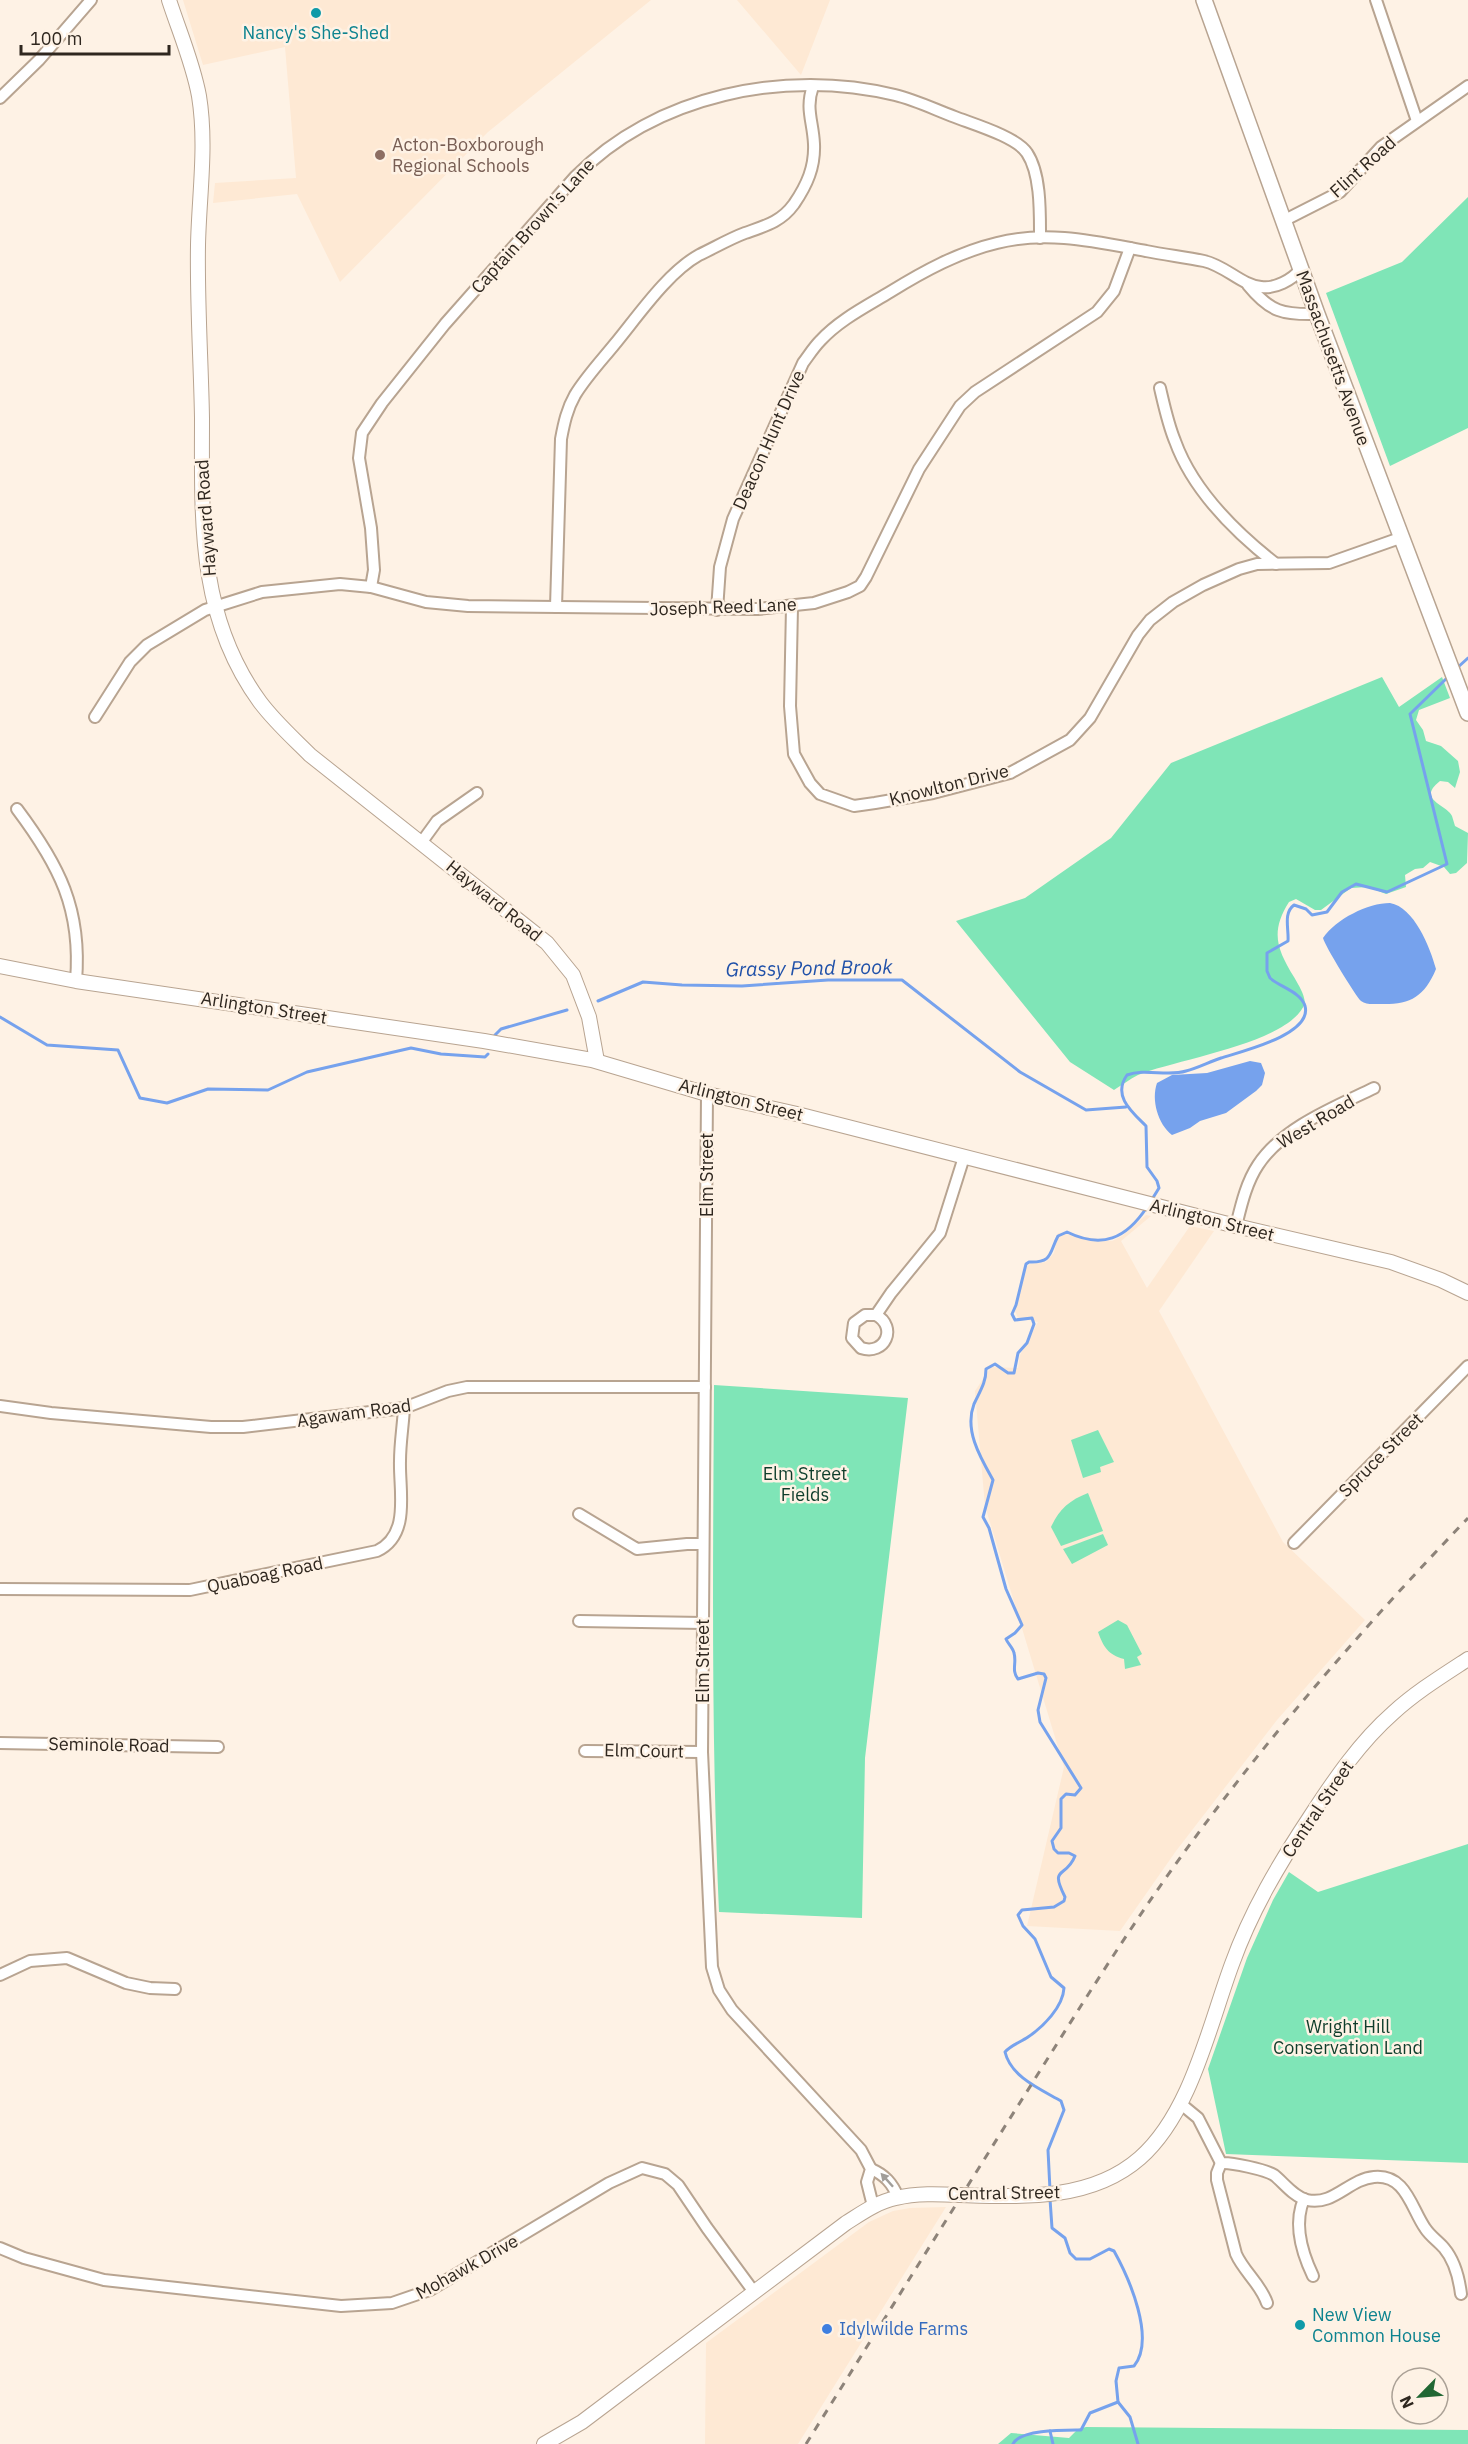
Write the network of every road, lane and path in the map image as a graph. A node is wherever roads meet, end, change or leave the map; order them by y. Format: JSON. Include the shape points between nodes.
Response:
{"nodes":[{"id":1,"x":91,"y":0,"type":"edge"},
{"id":2,"x":169,"y":0,"type":"edge"},
{"id":3,"x":1204,"y":0,"type":"edge"},
{"id":4,"x":1376,"y":0,"type":"edge"},
{"id":5,"x":813,"y":86,"type":"junction"},
{"id":6,"x":1468,"y":86,"type":"edge"},
{"id":7,"x":0,"y":98,"type":"edge"},
{"id":8,"x":1417,"y":121,"type":"junction"},
{"id":9,"x":1283,"y":221,"type":"junction"},
{"id":10,"x":1040,"y":238,"type":"junction"},
{"id":11,"x":1130,"y":248,"type":"junction"},
{"id":12,"x":1301,"y":269,"type":"junction"},
{"id":13,"x":1248,"y":285,"type":"junction"},
{"id":14,"x":1317,"y":314,"type":"junction"},
{"id":15,"x":1160,"y":388,"type":"dead end"},
{"id":16,"x":1400,"y":538,"type":"junction"},
{"id":17,"x":1276,"y":564,"type":"junction"},
{"id":18,"x":371,"y":587,"type":"junction"},
{"id":19,"x":215,"y":606,"type":"junction"},
{"id":20,"x":556,"y":607,"type":"junction"},
{"id":21,"x":792,"y":607,"type":"junction"},
{"id":22,"x":717,"y":610,"type":"junction"},
{"id":23,"x":1468,"y":713,"type":"edge"},
{"id":24,"x":95,"y":717,"type":"dead end"},
{"id":25,"x":477,"y":793,"type":"dead end"},
{"id":26,"x":17,"y":809,"type":"dead end"},
{"id":27,"x":421,"y":843,"type":"junction"},
{"id":28,"x":0,"y":966,"type":"edge"},
{"id":29,"x":76,"y":981,"type":"junction"},
{"id":30,"x":597,"y":1061,"type":"junction"},
{"id":31,"x":1374,"y":1088,"type":"dead end"},
{"id":32,"x":707,"y":1094,"type":"junction"},
{"id":33,"x":964,"y":1157,"type":"junction"},
{"id":34,"x":1236,"y":1227,"type":"junction"},
{"id":35,"x":1468,"y":1293,"type":"edge"},
{"id":36,"x":876,"y":1316,"type":"dead end"},
{"id":37,"x":1468,"y":1366,"type":"edge"},
{"id":38,"x":705,"y":1387,"type":"junction"},
{"id":39,"x":0,"y":1407,"type":"edge"},
{"id":40,"x":404,"y":1408,"type":"junction"},
{"id":41,"x":579,"y":1514,"type":"dead end"},
{"id":42,"x":1294,"y":1543,"type":"dead end"},
{"id":43,"x":703,"y":1544,"type":"junction"},
{"id":44,"x":0,"y":1589,"type":"edge"},
{"id":45,"x":579,"y":1621,"type":"dead end"},
{"id":46,"x":703,"y":1623,"type":"junction"},
{"id":47,"x":1468,"y":1659,"type":"edge"},
{"id":48,"x":0,"y":1743,"type":"edge"},
{"id":49,"x":218,"y":1748,"type":"dead end"},
{"id":50,"x":585,"y":1751,"type":"dead end"},
{"id":51,"x":702,"y":1752,"type":"junction"},
{"id":52,"x":0,"y":1975,"type":"edge"},
{"id":53,"x":175,"y":1989,"type":"dead end"},
{"id":54,"x":1181,"y":2104,"type":"junction"},
{"id":55,"x":1221,"y":2163,"type":"junction"},
{"id":56,"x":871,"y":2169,"type":"junction"},
{"id":57,"x":898,"y":2197,"type":"junction"},
{"id":58,"x":1304,"y":2199,"type":"junction"},
{"id":59,"x":873,"y":2206,"type":"junction"},
{"id":60,"x":0,"y":2248,"type":"edge"},
{"id":61,"x":1313,"y":2276,"type":"dead end"},
{"id":62,"x":754,"y":2292,"type":"junction"},
{"id":63,"x":1461,"y":2294,"type":"dead end"},
{"id":64,"x":1267,"y":2303,"type":"dead end"},
{"id":65,"x":544,"y":2444,"type":"edge"}],
"edges":[{"from":1,"to":7,"type":"street"},
{"from":2,"to":19,"type":"street","name":"Hayward Road","via":[[199,95],[201,119],[201,480],[206,570]]},
{"from":3,"to":9,"type":"main road","name":"Massachusetts Avenue"},
{"from":4,"to":8,"type":"street"},
{"from":5,"to":10,"type":"street","name":"Captain Brown's Lane","via":[[896,95],[1000,135],[1026,150],[1035,170]]},
{"from":5,"to":18,"type":"street","name":"Captain Brown's Lane","via":[[781,85],[711,98],[614,142],[594,158],[520,238],[381,402],[362,433],[359,458],[371,528]]},
{"from":5,"to":20,"type":"street","via":[[808,111],[814,143],[813,165],[809,179],[787,213],[771,225],[696,257],[679,270],[574,397],[561,439]]},
{"from":6,"to":8,"type":"street","name":"Flint Road"},
{"from":8,"to":9,"type":"street","name":"Flint Road","via":[[1381,147],[1340,192]]},
{"from":9,"to":12,"type":"main road","name":"Massachusetts Avenue"},
{"from":10,"to":11,"type":"street","name":"Deacon Hunt Drive"},
{"from":10,"to":22,"type":"street","name":"Deacon Hunt Drive","via":[[999,242],[939,265],[865,307],[820,340],[793,382],[733,519],[720,567]]},
{"from":11,"to":13,"type":"street","name":"Deacon Hunt Drive","via":[[1205,261],[1233,273]]},
{"from":11,"to":21,"type":"street","name":"Joseph Reed Lane","via":[[1114,291],[1097,312],[975,392],[960,406],[919,468],[860,586]]},
{"from":12,"to":13,"type":"street","via":[[1286,282],[1263,288]]},
{"from":12,"to":14,"type":"main road","name":"Massachusetts Avenue"},
{"from":13,"to":14,"type":"street","name":"Deacon Hunt Drive","via":[[1267,306],[1281,313]]},
{"from":14,"to":16,"type":"main road","name":"Massachusetts Avenue"},
{"from":15,"to":17,"type":"street","via":[[1175,442],[1199,487]]},
{"from":16,"to":17,"type":"street","name":"Knowlton Drive","via":[[1329,563]]},
{"from":16,"to":23,"type":"main road","name":"Massachusetts Avenue"},
{"from":17,"to":21,"type":"street","name":"Knowlton Drive","via":[[1257,564],[1219,577],[1173,602],[1150,620],[1090,718],[1070,740],[1010,773],[933,793],[854,806],[820,794],[795,754],[790,706]]},
{"from":18,"to":19,"type":"street","name":"Joseph Reed Lane","via":[[302,586],[262,592]]},
{"from":18,"to":20,"type":"street","name":"Joseph Reed Lane","via":[[426,602]]},
{"from":19,"to":24,"type":"street","name":"Joseph Reed Lane","via":[[147,645],[130,662]]},
{"from":19,"to":27,"type":"street","name":"Hayward Road","via":[[243,676],[277,723],[323,766]]},
{"from":20,"to":22,"type":"street","name":"Joseph Reed Lane"},
{"from":21,"to":22,"type":"street","name":"Joseph Reed Lane"},
{"from":25,"to":27,"type":"street","via":[[437,822]]},
{"from":26,"to":29,"type":"street","via":[[52,860],[69,896],[77,934]]},
{"from":27,"to":30,"type":"street","name":"Hayward Road","via":[[531,929],[573,975],[589,1017]]},
{"from":28,"to":29,"type":"street","name":"Arlington Street"},
{"from":29,"to":30,"type":"street","name":"Arlington Street"},
{"from":30,"to":32,"type":"street","name":"Arlington Street"},
{"from":31,"to":34,"type":"street","name":"West Road","via":[[1275,1145],[1248,1183]]},
{"from":32,"to":33,"type":"street","name":"Arlington Street"},
{"from":32,"to":38,"type":"street","name":"Elm Street"},
{"from":33,"to":34,"type":"street","name":"Arlington Street"},
{"from":33,"to":36,"type":"street","via":[[940,1233]]},
{"from":34,"to":35,"type":"street","name":"Arlington Street","via":[[1391,1262]]},
{"from":37,"to":42,"type":"street","name":"Spruce Street"},
{"from":38,"to":40,"type":"street","name":"Agawam Road","via":[[467,1387]]},
{"from":38,"to":43,"type":"street","name":"Elm Street"},
{"from":39,"to":40,"type":"street","name":"Agawam Road","via":[[227,1428]]},
{"from":40,"to":44,"type":"street","name":"Quaboag Road","via":[[400,1519],[385,1548],[190,1590]]},
{"from":41,"to":43,"type":"street","via":[[637,1549]]},
{"from":43,"to":46,"type":"street","name":"Elm Street"},
{"from":45,"to":46,"type":"street"},
{"from":46,"to":51,"type":"street","name":"Elm Street"},
{"from":47,"to":54,"type":"street","name":"Central Street","via":[[1407,1701],[1372,1734],[1291,1847],[1248,1924]]},
{"from":48,"to":49,"type":"street","name":"Seminole Road"},
{"from":50,"to":51,"type":"street","name":"Elm Court"},
{"from":51,"to":56,"type":"street","name":"Elm Street","via":[[710,1945],[719,1990],[738,2018],[861,2150]]},
{"from":52,"to":53,"type":"street","via":[[30,1961],[67,1958],[126,1983]]},
{"from":54,"to":55,"type":"street","via":[[1198,2118]]},
{"from":54,"to":57,"type":"street","name":"Central Street","via":[[1157,2141],[1132,2164],[1100,2183],[1060,2193]]},
{"from":55,"to":58,"type":"street","via":[[1267,2171]]},
{"from":55,"to":64,"type":"street","via":[[1217,2180],[1236,2253]]},
{"from":57,"to":56,"type":"street","name":"Elm Street","one_way":true,"via":[[882,2173]]},
{"from":56,"to":59,"type":"street","via":[[867,2182]]},
{"from":57,"to":59,"type":"street","name":"Central Street"},
{"from":58,"to":61,"type":"street","via":[[1299,2220],[1301,2243]]},
{"from":58,"to":63,"type":"street","via":[[1321,2201],[1374,2177],[1401,2186],[1425,2228],[1449,2254]]},
{"from":59,"to":62,"type":"street","name":"Central Street"},
{"from":60,"to":62,"type":"street","name":"Mohawk Drive","via":[[104,2280],[341,2306],[392,2303],[430,2290],[609,2183],[642,2168],[665,2174],[678,2185]]},
{"from":62,"to":65,"type":"street","name":"Central Street","via":[[582,2422]]}]}
